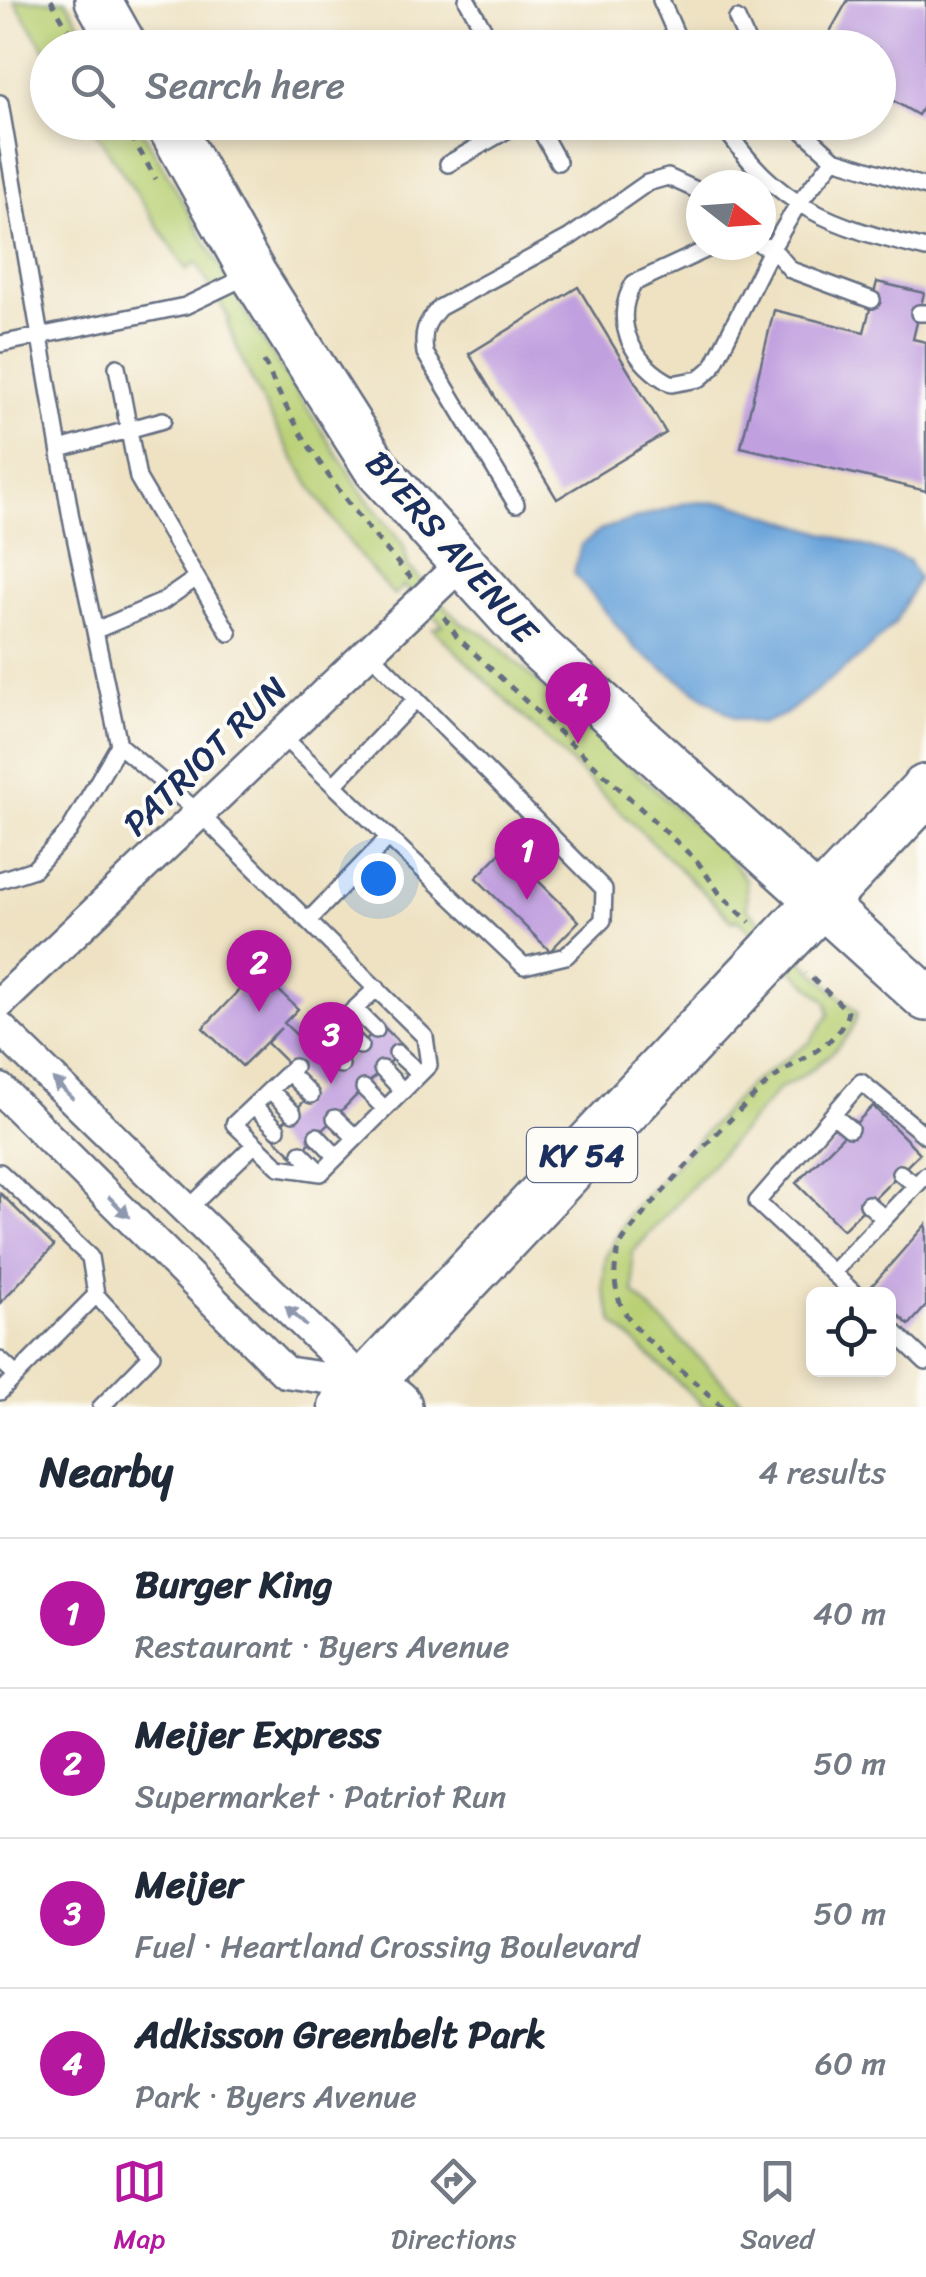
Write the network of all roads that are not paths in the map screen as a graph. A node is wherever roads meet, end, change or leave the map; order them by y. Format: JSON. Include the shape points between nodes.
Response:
{"nodes":[{"id":1,"x":98,"y":0,"type":"edge"},
{"id":2,"x":467,"y":0,"type":"edge"},
{"id":3,"x":662,"y":0,"type":"edge"},
{"id":4,"x":737,"y":19,"type":"dead end"},
{"id":5,"x":115,"y":30,"type":"edge"},
{"id":6,"x":484,"y":30,"type":"edge"},
{"id":7,"x":674,"y":30,"type":"edge"},
{"id":8,"x":742,"y":30,"type":"edge"},
{"id":9,"x":0,"y":103,"type":"edge"},
{"id":10,"x":178,"y":140,"type":"edge"},
{"id":11,"x":490,"y":140,"type":"edge"},
{"id":12,"x":546,"y":140,"type":"edge"},
{"id":13,"x":736,"y":140,"type":"edge"},
{"id":14,"x":812,"y":140,"type":"edge"},
{"id":15,"x":834,"y":159,"type":"junction"},
{"id":16,"x":558,"y":162,"type":"dead end"},
{"id":17,"x":448,"y":164,"type":"dead end"},
{"id":18,"x":686,"y":185,"type":"edge"},
{"id":19,"x":926,"y":187,"type":"edge"},
{"id":20,"x":798,"y":204,"type":"junction"},
{"id":21,"x":776,"y":234,"type":"edge"},
{"id":22,"x":926,"y":249,"type":"edge"},
{"id":23,"x":776,"y":256,"type":"edge"},
{"id":24,"x":686,"y":259,"type":"edge"},
{"id":25,"x":760,"y":260,"type":"edge"},
{"id":26,"x":254,"y":274,"type":"junction"},
{"id":27,"x":872,"y":300,"type":"dead end"},
{"id":28,"x":41,"y":336,"type":"junction"},
{"id":29,"x":0,"y":344,"type":"edge"},
{"id":30,"x":118,"y":367,"type":"dead end"},
{"id":31,"x":163,"y":420,"type":"dead end"},
{"id":32,"x":129,"y":432,"type":"junction"},
{"id":33,"x":60,"y":449,"type":"junction"},
{"id":34,"x":516,"y":504,"type":"dead end"},
{"id":35,"x":462,"y":563,"type":"junction"},
{"id":36,"x":196,"y":579,"type":"junction"},
{"id":37,"x":96,"y":630,"type":"junction"},
{"id":38,"x":229,"y":633,"type":"dead end"},
{"id":39,"x":369,"y":652,"type":"junction"},
{"id":40,"x":416,"y":699,"type":"junction"},
{"id":41,"x":280,"y":736,"type":"junction"},
{"id":42,"x":119,"y":745,"type":"junction"},
{"id":43,"x":334,"y":785,"type":"junction"},
{"id":44,"x":926,"y":790,"type":"edge"},
{"id":45,"x":199,"y":814,"type":"junction"},
{"id":46,"x":389,"y":837,"type":"junction"},
{"id":47,"x":0,"y":880,"type":"edge"},
{"id":48,"x":820,"y":902,"type":"junction"},
{"id":49,"x":308,"y":921,"type":"junction"},
{"id":50,"x":376,"y":988,"type":"junction"},
{"id":51,"x":926,"y":998,"type":"edge"},
{"id":52,"x":0,"y":1003,"type":"edge"},
{"id":53,"x":355,"y":1009,"type":"junction"},
{"id":54,"x":338,"y":1025,"type":"junction"},
{"id":55,"x":0,"y":1028,"type":"edge"},
{"id":56,"x":376,"y":1030,"type":"dead end"},
{"id":57,"x":360,"y":1046,"type":"dead end"},
{"id":58,"x":397,"y":1053,"type":"dead end"},
{"id":59,"x":342,"y":1065,"type":"dead end"},
{"id":60,"x":382,"y":1069,"type":"dead end"},
{"id":61,"x":420,"y":1074,"type":"junction"},
{"id":62,"x":364,"y":1088,"type":"dead end"},
{"id":63,"x":0,"y":1090,"type":"edge"},
{"id":64,"x":270,"y":1090,"type":"junction"},
{"id":65,"x":403,"y":1091,"type":"junction"},
{"id":66,"x":311,"y":1094,"type":"dead end"},
{"id":67,"x":254,"y":1106,"type":"junction"},
{"id":68,"x":385,"y":1109,"type":"junction"},
{"id":69,"x":293,"y":1112,"type":"dead end"},
{"id":70,"x":832,"y":1114,"type":"junction"},
{"id":71,"x":335,"y":1118,"type":"dead end"},
{"id":72,"x":277,"y":1129,"type":"dead end"},
{"id":73,"x":850,"y":1129,"type":"dead end"},
{"id":74,"x":317,"y":1136,"type":"dead end"},
{"id":75,"x":926,"y":1136,"type":"edge"},
{"id":76,"x":356,"y":1138,"type":"junction"},
{"id":77,"x":255,"y":1144,"type":"junction"},
{"id":78,"x":804,"y":1148,"type":"junction"},
{"id":79,"x":301,"y":1153,"type":"dead end"},
{"id":80,"x":338,"y":1156,"type":"junction"},
{"id":81,"x":818,"y":1161,"type":"dead end"},
{"id":82,"x":0,"y":1172,"type":"edge"},
{"id":83,"x":321,"y":1173,"type":"junction"},
{"id":84,"x":900,"y":1173,"type":"dead end"},
{"id":85,"x":921,"y":1180,"type":"edge"},
{"id":86,"x":868,"y":1204,"type":"dead end"},
{"id":87,"x":187,"y":1210,"type":"junction"},
{"id":88,"x":884,"y":1218,"type":"junction"},
{"id":89,"x":832,"y":1273,"type":"junction"},
{"id":90,"x":847,"y":1287,"type":"edge"},
{"id":91,"x":96,"y":1295,"type":"junction"},
{"id":92,"x":896,"y":1332,"type":"edge"},
{"id":93,"x":922,"y":1351,"type":"edge"},
{"id":94,"x":0,"y":1360,"type":"edge"},
{"id":95,"x":16,"y":1375,"type":"junction"},
{"id":96,"x":0,"y":1392,"type":"edge"},
{"id":97,"x":368,"y":1399,"type":"edge"},
{"id":98,"x":101,"y":1407,"type":"edge"}],
"edges":[{"from":1,"to":5,"type":"street"},
{"from":2,"to":6,"type":"lane"},
{"from":3,"to":7,"type":"lane"},
{"from":4,"to":8,"type":"lane"},
{"from":9,"to":28,"type":"lane"},
{"from":10,"to":26,"type":"street","name":"BYERS AVENUE"},
{"from":11,"to":17,"type":"lane"},
{"from":12,"to":16,"type":"lane"},
{"from":13,"to":20,"type":"lane","via":[[766,180]]},
{"from":14,"to":15,"type":"lane"},
{"from":15,"to":19,"type":"lane"},
{"from":15,"to":20,"type":"lane"},
{"from":18,"to":34,"type":"lane","via":[[668,177],[647,183],[570,237],[438,308],[427,321],[425,353]]},
{"from":20,"to":21,"type":"lane"},
{"from":20,"to":22,"type":"lane","via":[[871,235]]},
{"from":23,"to":27,"type":"lane","via":[[791,270]]},
{"from":24,"to":25,"type":"lane","via":[[634,282],[624,302],[629,340],[648,368],[672,384],[699,380],[712,368]]},
{"from":26,"to":28,"type":"lane","via":[[185,306]]},
{"from":26,"to":35,"type":"street","name":"BYERS AVENUE","via":[[377,469]]},
{"from":28,"to":29,"type":"lane"},
{"from":28,"to":33,"type":"lane"},
{"from":30,"to":32,"type":"lane"},
{"from":31,"to":32,"type":"lane"},
{"from":32,"to":33,"type":"lane"},
{"from":32,"to":36,"type":"lane","via":[[138,478]]},
{"from":33,"to":37,"type":"lane"},
{"from":35,"to":39,"type":"street","name":"PATRIOT RUN"},
{"from":35,"to":48,"type":"street","name":"BYERS AVENUE","via":[[539,648]]},
{"from":36,"to":37,"type":"lane","via":[[162,602]]},
{"from":36,"to":38,"type":"lane"},
{"from":37,"to":42,"type":"lane"},
{"from":39,"to":40,"type":"lane"},
{"from":39,"to":41,"type":"street","name":"PATRIOT RUN"},
{"from":40,"to":43,"type":"lane"},
{"from":40,"to":46,"type":"lane","via":[[604,888],[602,920],[566,956],[524,966]]},
{"from":41,"to":43,"type":"lane"},
{"from":41,"to":45,"type":"street","name":"PATRIOT RUN"},
{"from":42,"to":45,"type":"lane"},
{"from":42,"to":47,"type":"lane","via":[[68,831],[34,870]]},
{"from":43,"to":46,"type":"lane"},
{"from":44,"to":48,"type":"main road","number":"KY 54"},
{"from":45,"to":49,"type":"lane"},
{"from":45,"to":52,"type":"street","name":"PATRIOT RUN"},
{"from":46,"to":49,"type":"lane"},
{"from":48,"to":51,"type":"street","name":"BYERS AVENUE"},
{"from":48,"to":97,"type":"main road","number":"KY 54"},
{"from":49,"to":50,"type":"lane"},
{"from":50,"to":53,"type":"lane"},
{"from":50,"to":61,"type":"lane","via":[[425,1036],[429,1065]]},
{"from":53,"to":54,"type":"lane"},
{"from":53,"to":56,"type":"lane"},
{"from":54,"to":57,"type":"lane"},
{"from":54,"to":59,"type":"lane","via":[[316,1045]]},
{"from":87,"to":55,"type":"street","one_way":true},
{"from":58,"to":61,"type":"lane"},
{"from":60,"to":65,"type":"lane"},
{"from":61,"to":65,"type":"lane"},
{"from":62,"to":68,"type":"lane"},
{"from":63,"to":97,"type":"street","one_way":true,"via":[[285,1372]]},
{"from":64,"to":66,"type":"lane","via":[[291,1070]]},
{"from":64,"to":67,"type":"lane"},
{"from":64,"to":69,"type":"lane"},
{"from":65,"to":68,"type":"lane"},
{"from":67,"to":72,"type":"lane"},
{"from":67,"to":77,"type":"lane","via":[[234,1124]]},
{"from":68,"to":76,"type":"lane"},
{"from":70,"to":73,"type":"lane"},
{"from":70,"to":75,"type":"lane","via":[[861,1082]]},
{"from":70,"to":78,"type":"lane"},
{"from":71,"to":76,"type":"lane"},
{"from":74,"to":80,"type":"lane"},
{"from":76,"to":80,"type":"lane"},
{"from":77,"to":83,"type":"lane","via":[[279,1167]]},
{"from":77,"to":87,"type":"lane"},
{"from":78,"to":81,"type":"lane"},
{"from":78,"to":89,"type":"lane","via":[[757,1202]]},
{"from":79,"to":83,"type":"lane"},
{"from":80,"to":83,"type":"lane"},
{"from":82,"to":91,"type":"lane","via":[[90,1257]]},
{"from":84,"to":85,"type":"lane"},
{"from":85,"to":88,"type":"lane"},
{"from":86,"to":88,"type":"lane"},
{"from":97,"to":87,"type":"street","one_way":true},
{"from":88,"to":89,"type":"lane"},
{"from":89,"to":90,"type":"lane"},
{"from":91,"to":95,"type":"lane"},
{"from":91,"to":98,"type":"lane","via":[[152,1356]]},
{"from":92,"to":93,"type":"lane"},
{"from":94,"to":95,"type":"lane"},
{"from":95,"to":96,"type":"lane"}]}
